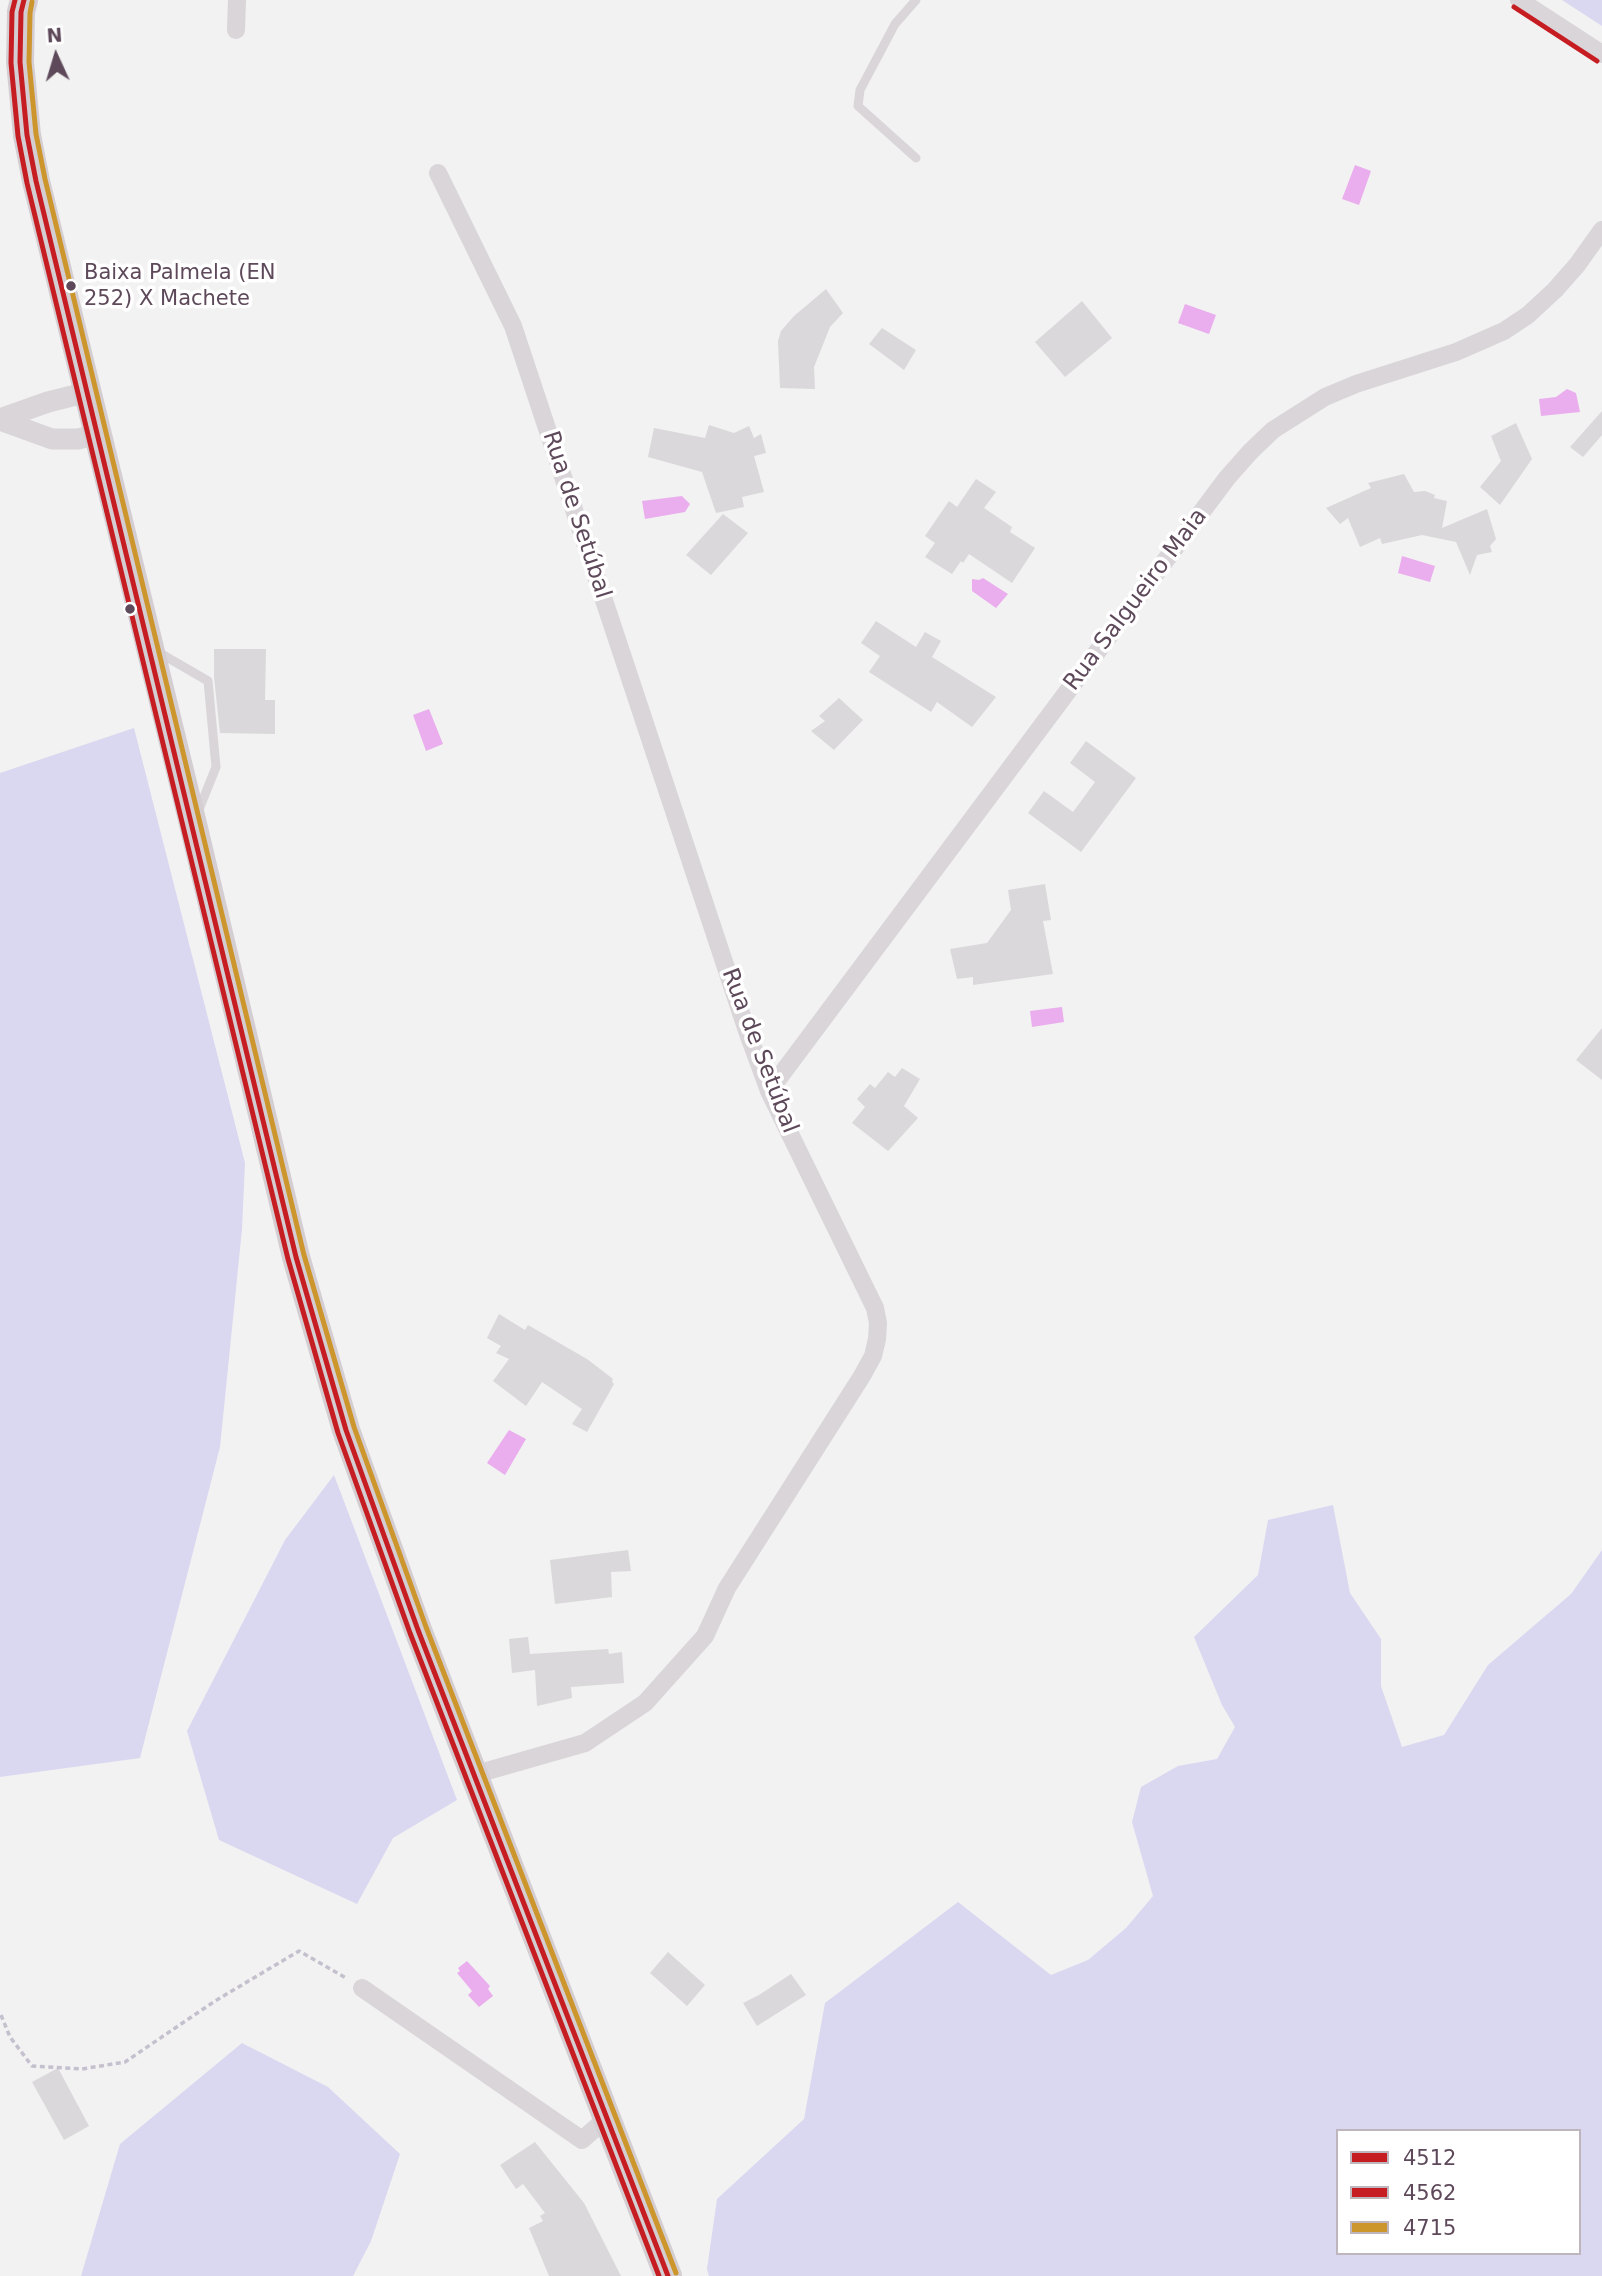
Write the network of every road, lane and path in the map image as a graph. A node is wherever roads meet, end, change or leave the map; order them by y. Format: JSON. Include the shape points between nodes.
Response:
{"nodes":[{"id":1,"x":24,"y":0,"type":"edge"},
{"id":2,"x":237,"y":0,"type":"edge"},
{"id":3,"x":916,"y":0,"type":"edge"},
{"id":4,"x":1518,"y":0,"type":"edge"},
{"id":5,"x":236,"y":30,"type":"dead end"},
{"id":6,"x":1602,"y":54,"type":"edge"},
{"id":7,"x":916,"y":158,"type":"dead end"},
{"id":8,"x":438,"y":173,"type":"dead end"},
{"id":9,"x":1602,"y":229,"type":"edge"},
{"id":10,"x":88,"y":392,"type":"junction"},
{"id":11,"x":0,"y":419,"type":"edge"},
{"id":12,"x":98,"y":434,"type":"junction"},
{"id":13,"x":150,"y":648,"type":"junction"},
{"id":14,"x":193,"y":824,"type":"junction"},
{"id":15,"x":769,"y":1091,"type":"junction"},
{"id":16,"x":473,"y":1775,"type":"junction"},
{"id":17,"x":362,"y":1987,"type":"joint"},
{"id":18,"x":1,"y":2015,"type":"edge"},
{"id":19,"x":608,"y":2116,"type":"junction"},
{"id":20,"x":668,"y":2276,"type":"edge"}],
"edges":[{"from":1,"to":10,"type":"main road","via":[[20,62],[27,135]]},
{"from":2,"to":5,"type":"street"},
{"from":3,"to":7,"type":"lane","via":[[895,24],[860,90],[858,106]]},
{"from":4,"to":6,"type":"street"},
{"from":8,"to":15,"type":"street","name":"Rua de Setúbal","via":[[513,326]]},
{"from":9,"to":15,"type":"street","name":"Rua Salgueiro Maia","via":[[1555,290],[1504,331],[1325,397],[1273,430],[1251,451]]},
{"from":10,"to":11,"type":"street"},
{"from":10,"to":12,"type":"main road"},
{"from":11,"to":12,"type":"street","via":[[52,439]]},
{"from":12,"to":13,"type":"main road"},
{"from":13,"to":14,"type":"main road"},
{"from":13,"to":14,"type":"lane","via":[[208,681],[216,767]]},
{"from":14,"to":16,"type":"main road","via":[[296,1257],[338,1403]]},
{"from":15,"to":16,"type":"street","name":"Rua de Setúbal","via":[[875,1308],[878,1323],[873,1356],[727,1588],[705,1636],[645,1703],[585,1743]]},
{"from":16,"to":19,"type":"main road"},
{"from":17,"to":18,"type":"path","via":[[299,1951],[125,2062],[82,2069],[32,2066],[10,2037]]},
{"from":17,"to":19,"type":"street","via":[[582,2140]]},
{"from":19,"to":20,"type":"main road"}]}
